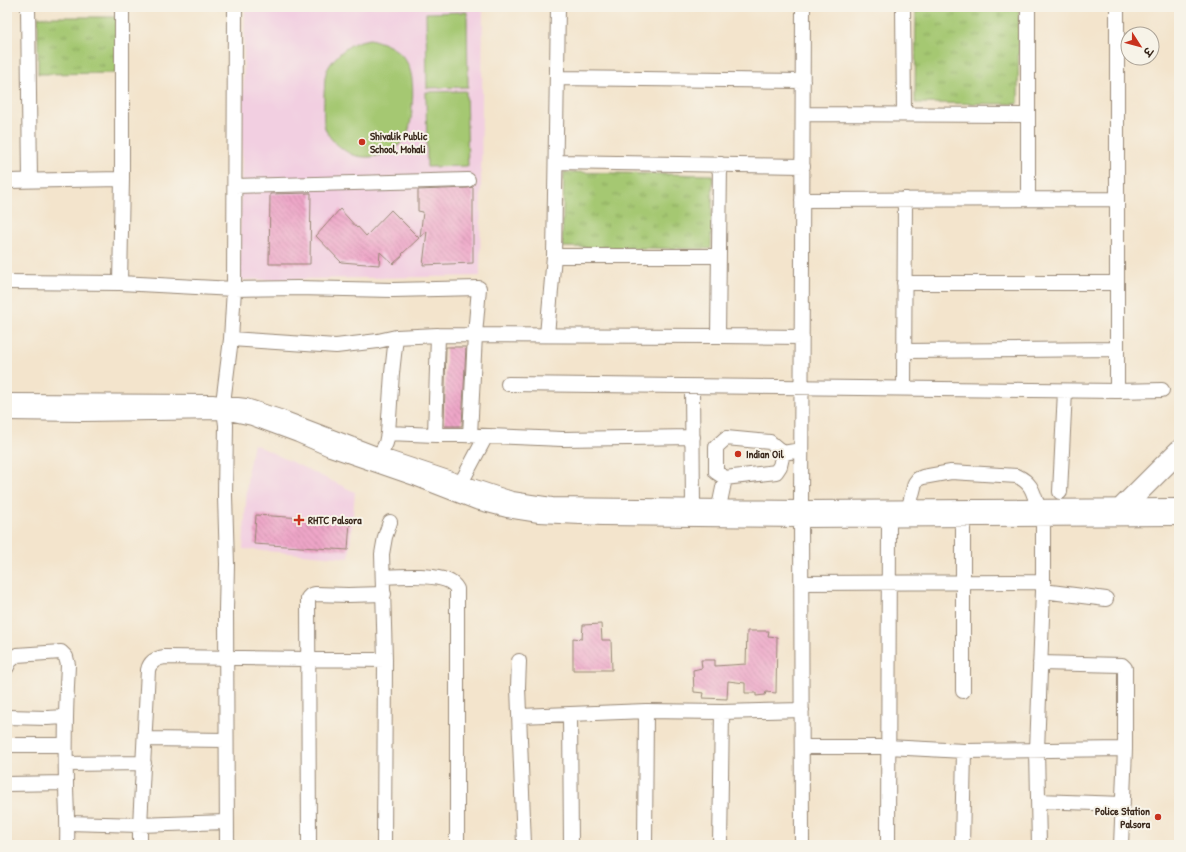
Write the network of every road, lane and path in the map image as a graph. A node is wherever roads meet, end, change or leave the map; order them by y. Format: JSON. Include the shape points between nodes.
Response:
{"nodes":[{"id":1,"x":28,"y":7,"type":"edge"},
{"id":2,"x":122,"y":7,"type":"edge"},
{"id":3,"x":235,"y":7,"type":"edge"},
{"id":4,"x":558,"y":7,"type":"edge"},
{"id":5,"x":803,"y":7,"type":"edge"},
{"id":6,"x":903,"y":7,"type":"edge"},
{"id":7,"x":1028,"y":7,"type":"edge"},
{"id":8,"x":1117,"y":7,"type":"edge"},
{"id":9,"x":557,"y":78,"type":"junction"},
{"id":10,"x":803,"y":81,"type":"junction"},
{"id":11,"x":803,"y":114,"type":"junction"},
{"id":12,"x":904,"y":114,"type":"junction"},
{"id":13,"x":1028,"y":116,"type":"junction"},
{"id":14,"x":556,"y":162,"type":"junction"},
{"id":15,"x":720,"y":164,"type":"junction"},
{"id":16,"x":802,"y":166,"type":"junction"},
{"id":17,"x":122,"y":179,"type":"junction"},
{"id":18,"x":468,"y":180,"type":"dead end"},
{"id":19,"x":7,"y":181,"type":"edge"},
{"id":20,"x":30,"y":181,"type":"junction"},
{"id":21,"x":234,"y":186,"type":"junction"},
{"id":22,"x":905,"y":199,"type":"junction"},
{"id":23,"x":1028,"y":199,"type":"junction"},
{"id":24,"x":1117,"y":199,"type":"junction"},
{"id":25,"x":802,"y":200,"type":"junction"},
{"id":26,"x":554,"y":256,"type":"junction"},
{"id":27,"x":719,"y":256,"type":"junction"},
{"id":28,"x":7,"y":282,"type":"edge"},
{"id":29,"x":120,"y":283,"type":"junction"},
{"id":30,"x":904,"y":283,"type":"junction"},
{"id":31,"x":1117,"y":283,"type":"junction"},
{"id":32,"x":234,"y":289,"type":"junction"},
{"id":33,"x":438,"y":335,"type":"junction"},
{"id":34,"x":475,"y":335,"type":"junction"},
{"id":35,"x":547,"y":335,"type":"junction"},
{"id":36,"x":718,"y":336,"type":"junction"},
{"id":37,"x":396,"y":337,"type":"junction"},
{"id":38,"x":802,"y":337,"type":"junction"},
{"id":39,"x":231,"y":339,"type":"junction"},
{"id":40,"x":1117,"y":349,"type":"junction"},
{"id":41,"x":904,"y":351,"type":"junction"},
{"id":42,"x":508,"y":384,"type":"dead end"},
{"id":43,"x":692,"y":387,"type":"junction"},
{"id":44,"x":802,"y":388,"type":"junction"},
{"id":45,"x":904,"y":389,"type":"junction"},
{"id":46,"x":1065,"y":390,"type":"junction"},
{"id":47,"x":1162,"y":390,"type":"dead end"},
{"id":48,"x":1117,"y":391,"type":"junction"},
{"id":49,"x":7,"y":401,"type":"edge"},
{"id":50,"x":224,"y":407,"type":"junction"},
{"id":51,"x":7,"y":413,"type":"edge"},
{"id":52,"x":388,"y":433,"type":"junction"},
{"id":53,"x":435,"y":435,"type":"junction"},
{"id":54,"x":470,"y":435,"type":"junction"},
{"id":55,"x":486,"y":436,"type":"junction"},
{"id":56,"x":692,"y":437,"type":"junction"},
{"id":57,"x":801,"y":450,"type":"junction"},
{"id":58,"x":1179,"y":451,"type":"edge"},
{"id":59,"x":783,"y":453,"type":"junction"},
{"id":60,"x":378,"y":460,"type":"junction"},
{"id":61,"x":725,"y":478,"type":"junction"},
{"id":62,"x":461,"y":482,"type":"junction"},
{"id":63,"x":1060,"y":492,"type":"dead end"},
{"id":64,"x":693,"y":506,"type":"junction"},
{"id":65,"x":1124,"y":506,"type":"junction"},
{"id":66,"x":1179,"y":506,"type":"edge"},
{"id":67,"x":719,"y":507,"type":"junction"},
{"id":68,"x":909,"y":507,"type":"junction"},
{"id":69,"x":1038,"y":507,"type":"junction"},
{"id":70,"x":801,"y":514,"type":"junction"},
{"id":71,"x":1179,"y":518,"type":"edge"},
{"id":72,"x":888,"y":519,"type":"junction"},
{"id":73,"x":964,"y":519,"type":"junction"},
{"id":74,"x":390,"y":522,"type":"dead end"},
{"id":75,"x":1043,"y":527,"type":"dead end"},
{"id":76,"x":383,"y":577,"type":"junction"},
{"id":77,"x":801,"y":583,"type":"junction"},
{"id":78,"x":888,"y":583,"type":"junction"},
{"id":79,"x":963,"y":583,"type":"junction"},
{"id":80,"x":1043,"y":586,"type":"junction"},
{"id":81,"x":384,"y":594,"type":"junction"},
{"id":82,"x":1106,"y":599,"type":"dead end"},
{"id":83,"x":226,"y":658,"type":"junction"},
{"id":84,"x":308,"y":658,"type":"junction"},
{"id":85,"x":385,"y":660,"type":"junction"},
{"id":86,"x":519,"y":661,"type":"dead end"},
{"id":87,"x":1040,"y":663,"type":"junction"},
{"id":88,"x":7,"y":667,"type":"edge"},
{"id":89,"x":963,"y":691,"type":"dead end"},
{"id":90,"x":802,"y":710,"type":"junction"},
{"id":91,"x":646,"y":711,"type":"junction"},
{"id":92,"x":722,"y":712,"type":"junction"},
{"id":93,"x":570,"y":714,"type":"junction"},
{"id":94,"x":520,"y":716,"type":"junction"},
{"id":95,"x":7,"y":717,"type":"edge"},
{"id":96,"x":65,"y":717,"type":"junction"},
{"id":97,"x":145,"y":739,"type":"junction"},
{"id":98,"x":226,"y":740,"type":"junction"},
{"id":99,"x":7,"y":745,"type":"edge"},
{"id":100,"x":65,"y":745,"type":"junction"},
{"id":101,"x":802,"y":747,"type":"junction"},
{"id":102,"x":888,"y":747,"type":"junction"},
{"id":103,"x":1125,"y":748,"type":"junction"},
{"id":104,"x":1037,"y":750,"type":"junction"},
{"id":105,"x":964,"y":751,"type":"junction"},
{"id":106,"x":66,"y":764,"type":"junction"},
{"id":107,"x":144,"y":764,"type":"junction"},
{"id":108,"x":66,"y":783,"type":"junction"},
{"id":109,"x":7,"y":784,"type":"edge"},
{"id":110,"x":1038,"y":801,"type":"junction"},
{"id":111,"x":1123,"y":804,"type":"junction"},
{"id":112,"x":226,"y":822,"type":"junction"},
{"id":113,"x":68,"y":823,"type":"junction"},
{"id":114,"x":140,"y":825,"type":"junction"},
{"id":115,"x":67,"y":845,"type":"edge"},
{"id":116,"x":140,"y":845,"type":"edge"},
{"id":117,"x":227,"y":845,"type":"edge"},
{"id":118,"x":308,"y":845,"type":"edge"},
{"id":119,"x":384,"y":845,"type":"edge"},
{"id":120,"x":457,"y":845,"type":"edge"},
{"id":121,"x":524,"y":845,"type":"edge"},
{"id":122,"x":571,"y":845,"type":"edge"},
{"id":123,"x":645,"y":845,"type":"edge"},
{"id":124,"x":720,"y":845,"type":"edge"},
{"id":125,"x":802,"y":845,"type":"edge"},
{"id":126,"x":888,"y":845,"type":"edge"},
{"id":127,"x":962,"y":845,"type":"edge"},
{"id":128,"x":1039,"y":845,"type":"edge"},
{"id":129,"x":1121,"y":845,"type":"edge"}],
"edges":[{"from":1,"to":20,"type":"street"},
{"from":2,"to":17,"type":"street"},
{"from":3,"to":21,"type":"street"},
{"from":4,"to":9,"type":"street"},
{"from":5,"to":10,"type":"street"},
{"from":6,"to":12,"type":"street"},
{"from":7,"to":13,"type":"street"},
{"from":8,"to":24,"type":"street"},
{"from":9,"to":10,"type":"street"},
{"from":9,"to":14,"type":"street"},
{"from":10,"to":11,"type":"street"},
{"from":11,"to":12,"type":"street"},
{"from":11,"to":16,"type":"street"},
{"from":12,"to":13,"type":"street"},
{"from":13,"to":23,"type":"street"},
{"from":14,"to":15,"type":"street"},
{"from":14,"to":26,"type":"street"},
{"from":15,"to":16,"type":"street"},
{"from":15,"to":27,"type":"street"},
{"from":16,"to":25,"type":"street"},
{"from":17,"to":20,"type":"street"},
{"from":17,"to":29,"type":"street"},
{"from":18,"to":21,"type":"street"},
{"from":19,"to":20,"type":"street"},
{"from":21,"to":32,"type":"street"},
{"from":22,"to":23,"type":"street"},
{"from":22,"to":25,"type":"street"},
{"from":22,"to":30,"type":"street"},
{"from":23,"to":24,"type":"street"},
{"from":24,"to":31,"type":"street"},
{"from":25,"to":38,"type":"street"},
{"from":26,"to":27,"type":"street"},
{"from":26,"to":35,"type":"street"},
{"from":27,"to":36,"type":"street"},
{"from":28,"to":29,"type":"street"},
{"from":29,"to":32,"type":"street"},
{"from":30,"to":31,"type":"street"},
{"from":30,"to":41,"type":"street"},
{"from":31,"to":40,"type":"street"},
{"from":32,"to":34,"type":"street","via":[[479,288]]},
{"from":32,"to":39,"type":"street"},
{"from":33,"to":34,"type":"street"},
{"from":33,"to":37,"type":"street"},
{"from":33,"to":53,"type":"street"},
{"from":34,"to":35,"type":"street"},
{"from":34,"to":54,"type":"street"},
{"from":35,"to":36,"type":"street"},
{"from":36,"to":38,"type":"street"},
{"from":37,"to":39,"type":"street","via":[[336,346]]},
{"from":37,"to":52,"type":"street"},
{"from":38,"to":44,"type":"street"},
{"from":39,"to":50,"type":"street"},
{"from":40,"to":41,"type":"street"},
{"from":40,"to":48,"type":"street"},
{"from":41,"to":45,"type":"street"},
{"from":42,"to":43,"type":"street"},
{"from":43,"to":44,"type":"street"},
{"from":43,"to":56,"type":"street"},
{"from":44,"to":45,"type":"street"},
{"from":44,"to":57,"type":"street"},
{"from":45,"to":46,"type":"street"},
{"from":46,"to":48,"type":"street"},
{"from":46,"to":63,"type":"street"},
{"from":47,"to":48,"type":"street"},
{"from":49,"to":50,"type":"street"},
{"from":50,"to":51,"type":"street","via":[[90,414]]},
{"from":50,"to":60,"type":"street"},
{"from":50,"to":83,"type":"street"},
{"from":52,"to":53,"type":"street"},
{"from":52,"to":60,"type":"street"},
{"from":53,"to":54,"type":"street"},
{"from":54,"to":55,"type":"street"},
{"from":55,"to":56,"type":"street","via":[[562,439]]},
{"from":55,"to":62,"type":"street"},
{"from":56,"to":64,"type":"street"},
{"from":57,"to":59,"type":"street"},
{"from":57,"to":70,"type":"street"},
{"from":58,"to":65,"type":"highway"},
{"from":59,"to":61,"type":"street","via":[[776,472]]},
{"from":59,"to":61,"type":"street","via":[[770,442],[726,438],[716,447],[716,472]]},
{"from":60,"to":62,"type":"street"},
{"from":60,"to":70,"type":"street","via":[[476,502],[539,515],[602,518]]},
{"from":61,"to":67,"type":"street"},
{"from":62,"to":64,"type":"street","via":[[512,499],[552,505]]},
{"from":64,"to":67,"type":"street"},
{"from":65,"to":66,"type":"street"},
{"from":65,"to":69,"type":"street"},
{"from":67,"to":70,"type":"street"},
{"from":68,"to":69,"type":"street"},
{"from":68,"to":69,"type":"street","via":[[918,479],[951,472],[1017,476],[1030,485]]},
{"from":68,"to":70,"type":"street"},
{"from":70,"to":72,"type":"street"},
{"from":70,"to":77,"type":"street"},
{"from":71,"to":73,"type":"street"},
{"from":72,"to":73,"type":"street"},
{"from":72,"to":78,"type":"street"},
{"from":73,"to":79,"type":"street"},
{"from":74,"to":76,"type":"street","via":[[382,554]]},
{"from":75,"to":80,"type":"street"},
{"from":76,"to":81,"type":"street"},
{"from":76,"to":120,"type":"street","via":[[438,578],[454,584],[457,589]]},
{"from":77,"to":78,"type":"street"},
{"from":77,"to":90,"type":"street"},
{"from":78,"to":79,"type":"street"},
{"from":78,"to":102,"type":"street"},
{"from":79,"to":80,"type":"street"},
{"from":79,"to":89,"type":"street"},
{"from":80,"to":82,"type":"street"},
{"from":80,"to":87,"type":"street"},
{"from":81,"to":84,"type":"street","via":[[311,595],[307,602]]},
{"from":81,"to":85,"type":"street"},
{"from":83,"to":84,"type":"street"},
{"from":83,"to":97,"type":"street","via":[[165,656],[152,662],[148,670]]},
{"from":83,"to":98,"type":"street"},
{"from":84,"to":85,"type":"street"},
{"from":84,"to":118,"type":"street"},
{"from":85,"to":119,"type":"street"},
{"from":86,"to":94,"type":"street"},
{"from":87,"to":103,"type":"street","via":[[1124,666]]},
{"from":87,"to":104,"type":"street"},
{"from":88,"to":96,"type":"street","via":[[17,655],[61,652],[66,657],[68,665]]},
{"from":90,"to":92,"type":"street"},
{"from":90,"to":101,"type":"street"},
{"from":91,"to":92,"type":"street"},
{"from":91,"to":93,"type":"street"},
{"from":91,"to":123,"type":"street"},
{"from":92,"to":124,"type":"street"},
{"from":93,"to":94,"type":"street"},
{"from":93,"to":122,"type":"street"},
{"from":94,"to":121,"type":"street"},
{"from":95,"to":96,"type":"street"},
{"from":96,"to":100,"type":"street"},
{"from":97,"to":98,"type":"street"},
{"from":97,"to":107,"type":"street"},
{"from":98,"to":112,"type":"street"},
{"from":99,"to":100,"type":"street"},
{"from":100,"to":106,"type":"street"},
{"from":101,"to":102,"type":"street"},
{"from":101,"to":125,"type":"street"},
{"from":102,"to":105,"type":"street"},
{"from":102,"to":126,"type":"street"},
{"from":103,"to":104,"type":"street"},
{"from":103,"to":111,"type":"street"},
{"from":104,"to":105,"type":"street"},
{"from":104,"to":110,"type":"street"},
{"from":105,"to":127,"type":"street"},
{"from":106,"to":107,"type":"street"},
{"from":106,"to":108,"type":"street"},
{"from":107,"to":114,"type":"street"},
{"from":108,"to":109,"type":"street"},
{"from":108,"to":113,"type":"street"},
{"from":110,"to":111,"type":"street"},
{"from":110,"to":128,"type":"street"},
{"from":111,"to":129,"type":"street"},
{"from":112,"to":114,"type":"street"},
{"from":112,"to":117,"type":"street"},
{"from":113,"to":114,"type":"street"},
{"from":113,"to":115,"type":"street"},
{"from":114,"to":116,"type":"street"}]}
